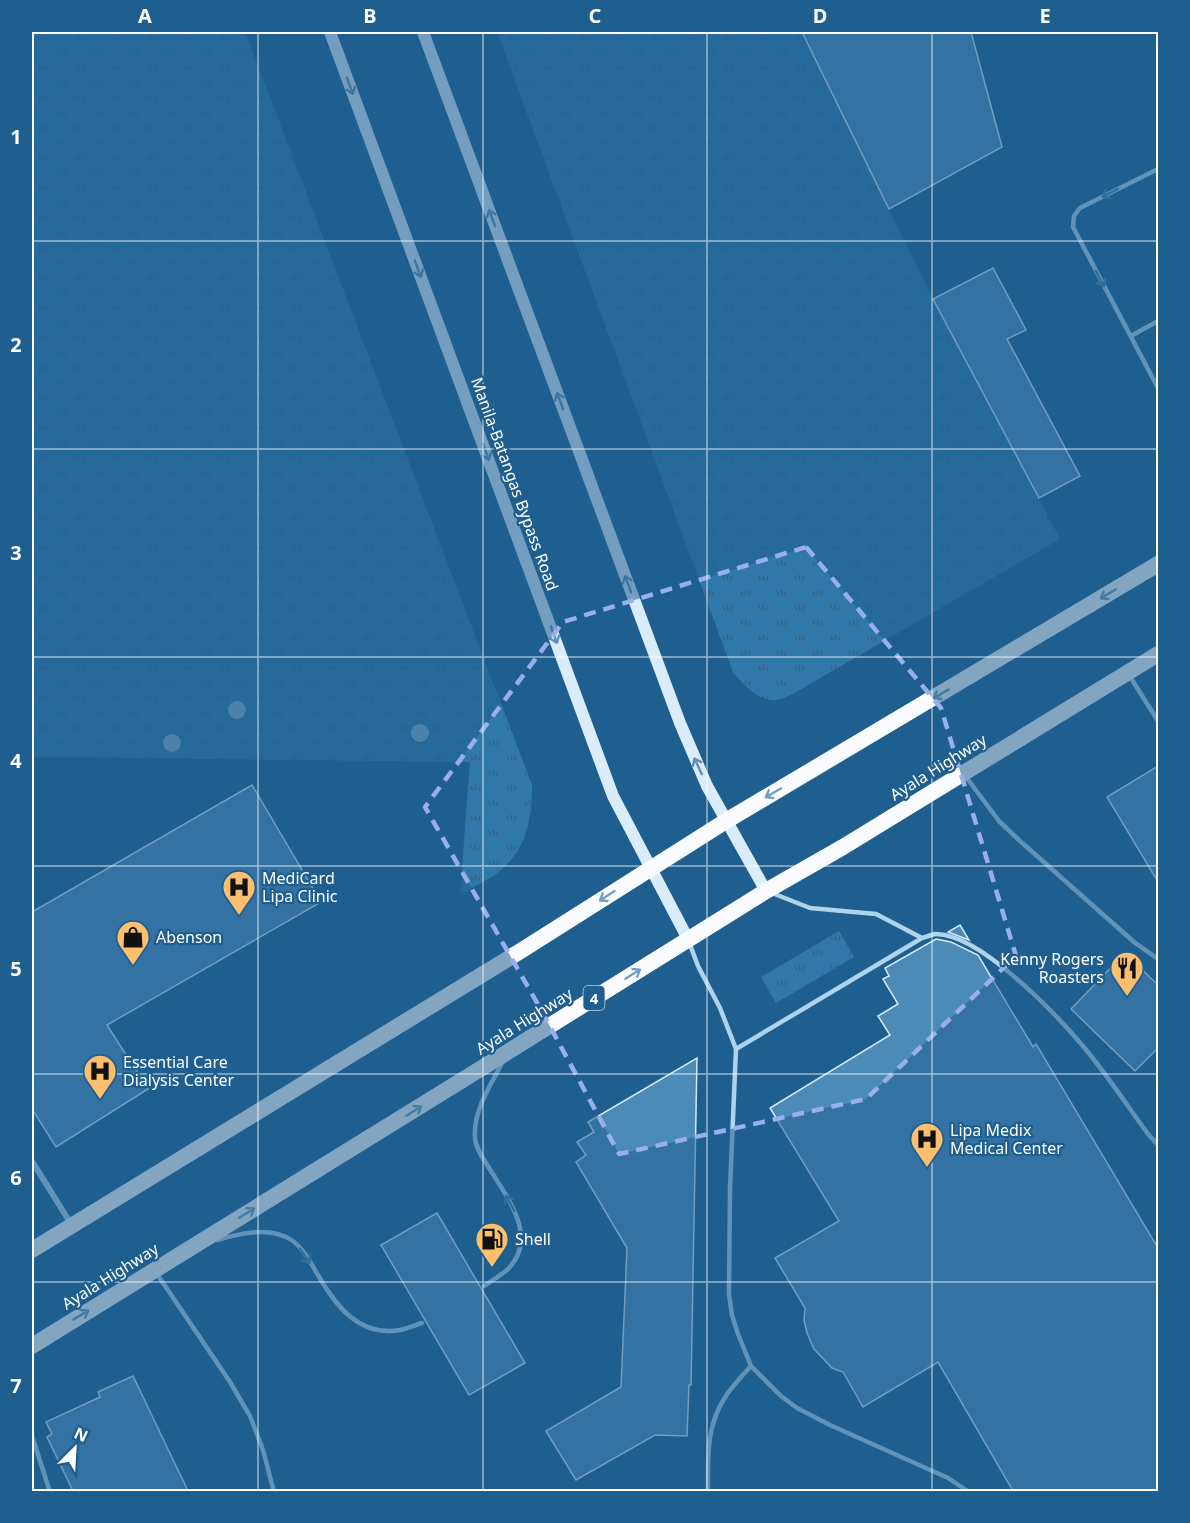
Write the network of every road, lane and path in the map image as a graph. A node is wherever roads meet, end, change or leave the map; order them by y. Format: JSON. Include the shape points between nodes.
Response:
{"nodes":[{"id":1,"x":330,"y":32,"type":"edge"},
{"id":2,"x":423,"y":32,"type":"edge"},
{"id":3,"x":1158,"y":168,"type":"edge"},
{"id":4,"x":1158,"y":321,"type":"edge"},
{"id":5,"x":1131,"y":336,"type":"junction"},
{"id":6,"x":1158,"y":388,"type":"edge"},
{"id":7,"x":1158,"y":564,"type":"edge"},
{"id":8,"x":1158,"y":654,"type":"edge"},
{"id":9,"x":1128,"y":672,"type":"junction"},
{"id":10,"x":1158,"y":721,"type":"edge"},
{"id":11,"x":963,"y":772,"type":"junction"},
{"id":12,"x":726,"y":821,"type":"junction"},
{"id":13,"x":652,"y":867,"type":"junction"},
{"id":14,"x":766,"y":891,"type":"junction"},
{"id":15,"x":922,"y":938,"type":"junction"},
{"id":16,"x":688,"y":939,"type":"junction"},
{"id":17,"x":1158,"y":958,"type":"edge"},
{"id":18,"x":736,"y":1049,"type":"junction"},
{"id":19,"x":506,"y":1053,"type":"junction"},
{"id":20,"x":1158,"y":1145,"type":"edge"},
{"id":21,"x":32,"y":1161,"type":"edge"},
{"id":22,"x":71,"y":1225,"type":"junction"},
{"id":23,"x":194,"y":1246,"type":"junction"},
{"id":24,"x":32,"y":1250,"type":"edge"},
{"id":25,"x":155,"y":1270,"type":"junction"},
{"id":26,"x":484,"y":1286,"type":"dead end"},
{"id":27,"x":422,"y":1323,"type":"dead end"},
{"id":28,"x":32,"y":1346,"type":"edge"},
{"id":29,"x":752,"y":1366,"type":"junction"},
{"id":30,"x":32,"y":1436,"type":"edge"},
{"id":31,"x":50,"y":1491,"type":"edge"},
{"id":32,"x":274,"y":1491,"type":"edge"},
{"id":33,"x":708,"y":1491,"type":"edge"},
{"id":34,"x":969,"y":1491,"type":"edge"}],
"edges":[{"from":1,"to":13,"type":"main road","name":"Manila-Batangas Bypass Road","one_way":true,"via":[[613,796]]},
{"from":12,"to":2,"type":"main road","one_way":true,"via":[[680,723]]},
{"from":3,"to":5,"type":"lane","one_way":true,"via":[[1080,208],[1074,216],[1073,227]]},
{"from":4,"to":5,"type":"lane"},
{"from":5,"to":6,"type":"lane"},
{"from":7,"to":12,"type":"highway","one_way":true},
{"from":8,"to":9,"type":"highway","name":"Ayala Highway","number":"4"},
{"from":9,"to":10,"type":"lane"},
{"from":9,"to":11,"type":"highway","name":"Ayala Highway","number":"4"},
{"from":11,"to":14,"type":"highway","name":"Ayala Highway","number":"4"},
{"from":11,"to":17,"type":"lane","via":[[999,821],[1134,942]]},
{"from":12,"to":13,"type":"highway"},
{"from":12,"to":14,"type":"main road"},
{"from":13,"to":16,"type":"main road","name":"Manila-Batangas Bypass Road"},
{"from":13,"to":22,"type":"highway","one_way":true},
{"from":14,"to":15,"type":"lane","via":[[810,908],[876,914]]},
{"from":14,"to":16,"type":"highway","name":"Ayala Highway","number":"4"},
{"from":15,"to":18,"type":"lane"},
{"from":15,"to":20,"type":"lane","via":[[934,934],[957,939],[1011,974],[1082,1045]]},
{"from":16,"to":18,"type":"lane"},
{"from":19,"to":16,"type":"highway","name":"Ayala Highway","number":"4","one_way":true},
{"from":18,"to":29,"type":"lane","via":[[729,1294],[738,1334]]},
{"from":23,"to":19,"type":"highway","name":"Ayala Highway","number":"4","one_way":true},
{"from":26,"to":19,"type":"lane","one_way":true,"via":[[506,1271],[519,1253],[522,1235],[516,1214],[475,1140],[481,1103]]},
{"from":21,"to":22,"type":"street"},
{"from":22,"to":24,"type":"highway"},
{"from":23,"to":25,"type":"highway","name":"Ayala Highway","number":"4"},
{"from":23,"to":27,"type":"lane","one_way":true,"via":[[259,1231],[280,1235],[303,1251],[333,1301],[353,1320],[378,1331],[401,1330]]},
{"from":28,"to":25,"type":"highway","name":"Ayala Highway","number":"4","one_way":true},
{"from":25,"to":32,"type":"lane","via":[[250,1416]]},
{"from":29,"to":33,"type":"lane","via":[[725,1396],[715,1414],[708,1447]]},
{"from":29,"to":34,"type":"lane","via":[[797,1408]]},
{"from":30,"to":31,"type":"lane"}]}
